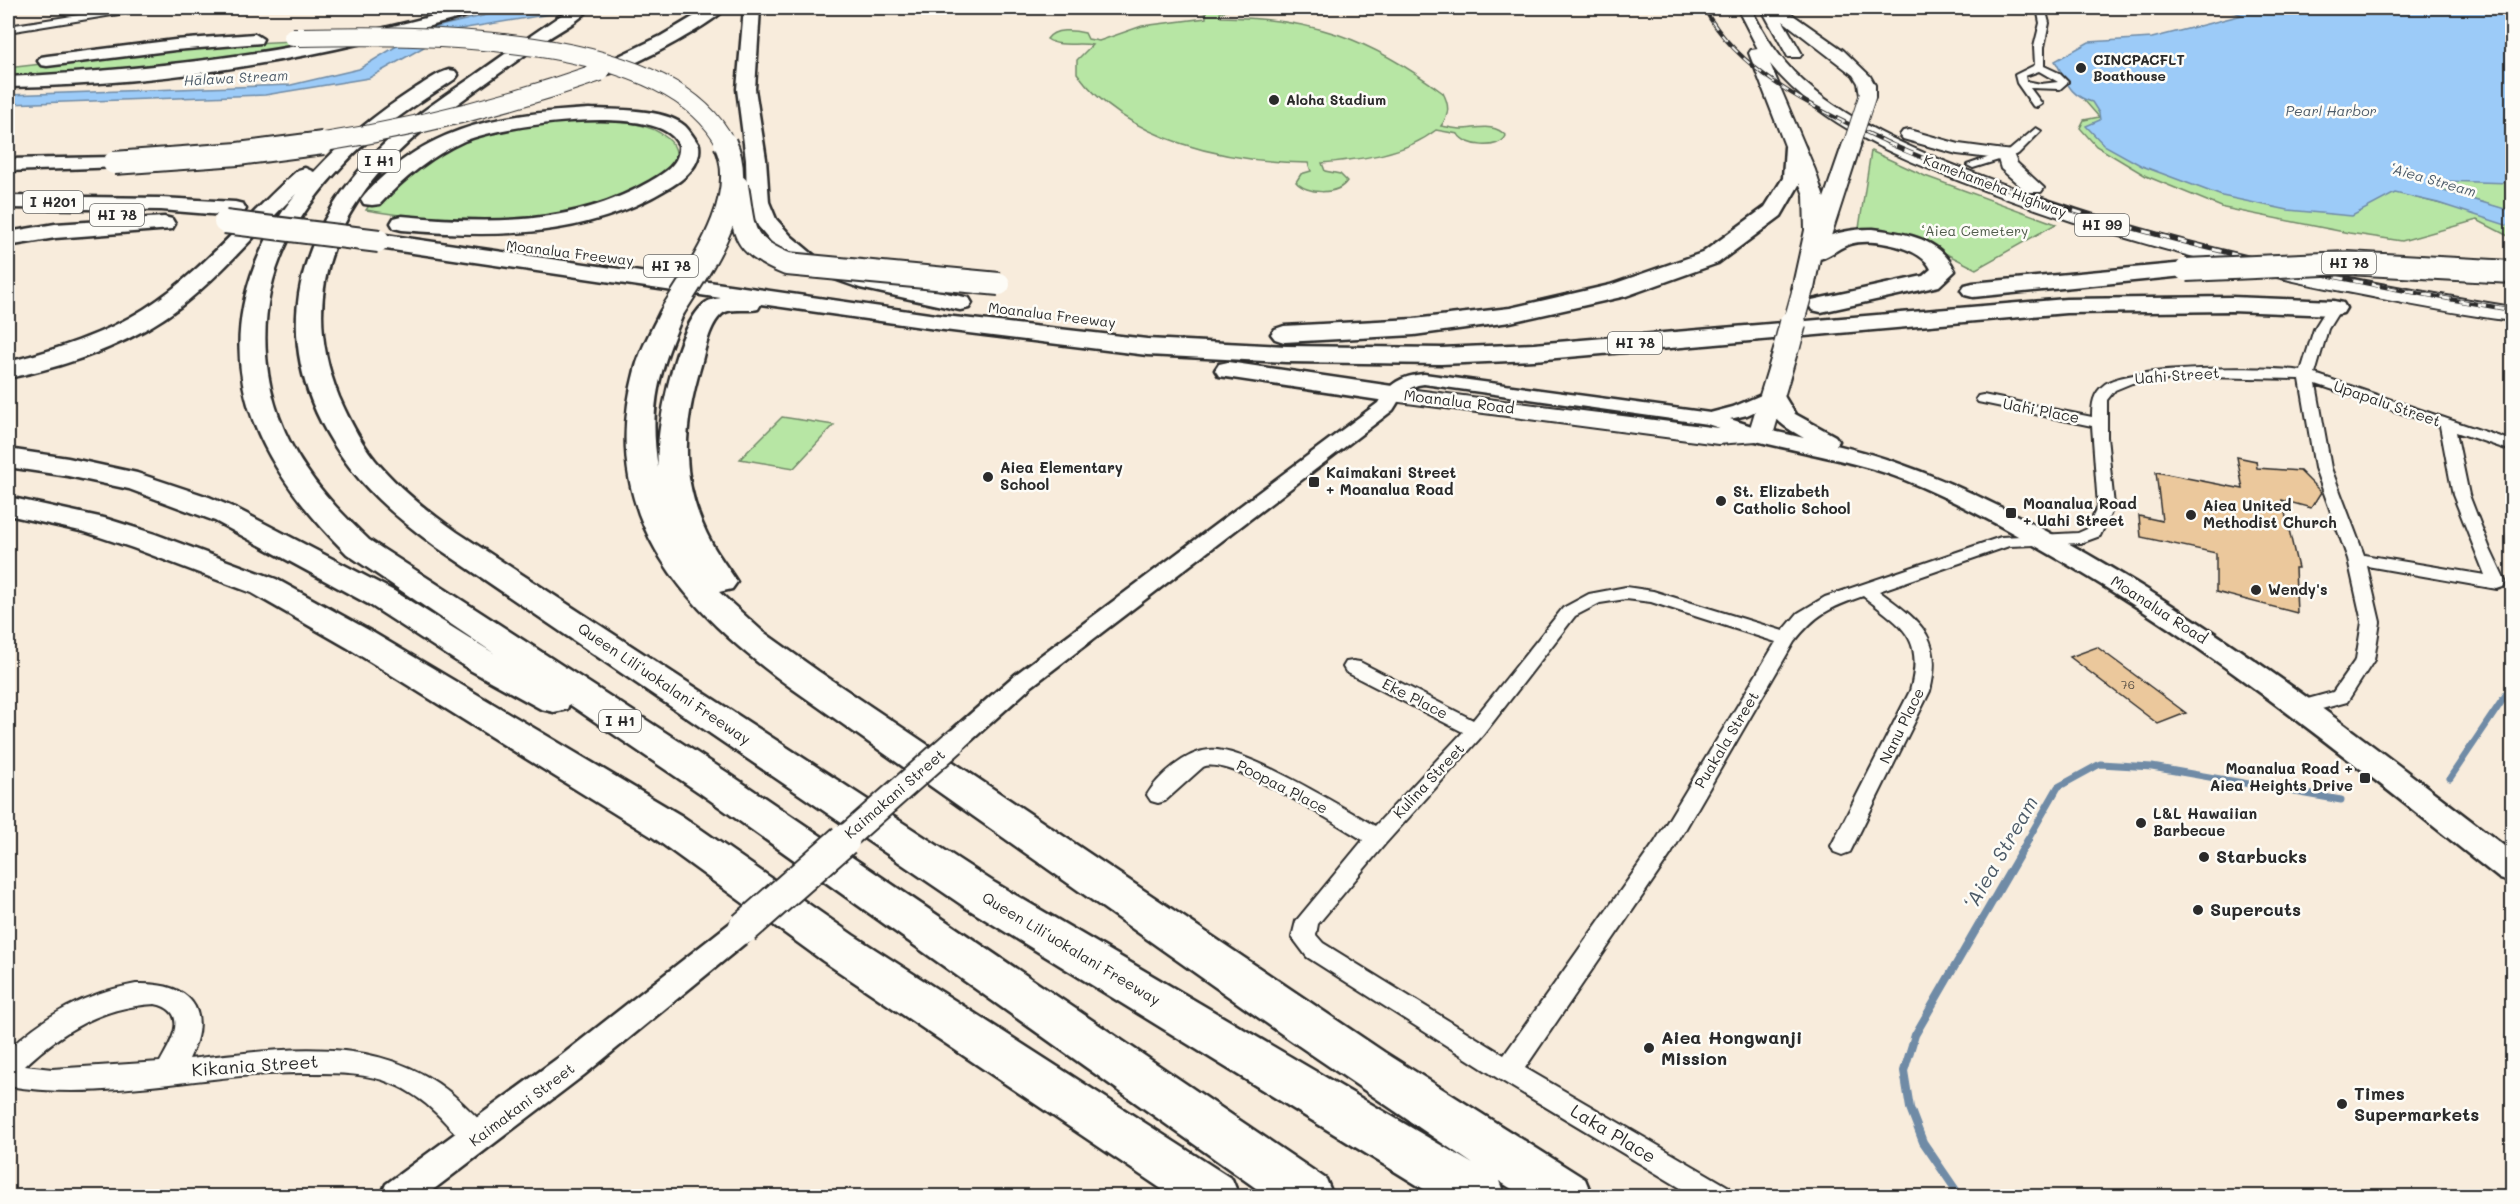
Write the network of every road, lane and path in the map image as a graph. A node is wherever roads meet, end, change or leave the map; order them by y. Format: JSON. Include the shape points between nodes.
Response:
{"nodes":[{"id":1,"x":137,"y":8,"type":"edge"},
{"id":2,"x":477,"y":8,"type":"edge"},
{"id":3,"x":718,"y":8,"type":"edge"},
{"id":4,"x":752,"y":8,"type":"edge"},
{"id":5,"x":1768,"y":8,"type":"edge"},
{"id":6,"x":1775,"y":8,"type":"edge"},
{"id":7,"x":2041,"y":8,"type":"edge"},
{"id":8,"x":577,"y":11,"type":"edge"},
{"id":9,"x":1746,"y":13,"type":"edge"},
{"id":10,"x":522,"y":26,"type":"dead end"},
{"id":11,"x":8,"y":29,"type":"edge"},
{"id":12,"x":29,"y":63,"type":"dead end"},
{"id":13,"x":2039,"y":67,"type":"junction"},
{"id":14,"x":8,"y":82,"type":"edge"},
{"id":15,"x":2022,"y":83,"type":"junction"},
{"id":16,"x":2037,"y":104,"type":"dead end"},
{"id":17,"x":395,"y":111,"type":"junction"},
{"id":18,"x":2036,"y":131,"type":"dead end"},
{"id":19,"x":1903,"y":134,"type":"junction"},
{"id":20,"x":1795,"y":147,"type":"junction"},
{"id":21,"x":2006,"y":155,"type":"junction"},
{"id":22,"x":1916,"y":156,"type":"junction"},
{"id":23,"x":732,"y":161,"type":"junction"},
{"id":24,"x":8,"y":165,"type":"edge"},
{"id":25,"x":1973,"y":165,"type":"junction"},
{"id":26,"x":2034,"y":188,"type":"junction"},
{"id":27,"x":8,"y":202,"type":"edge"},
{"id":28,"x":98,"y":202,"type":"joint"},
{"id":29,"x":8,"y":215,"type":"edge"},
{"id":30,"x":230,"y":216,"type":"junction"},
{"id":31,"x":380,"y":234,"type":"junction"},
{"id":32,"x":8,"y":239,"type":"edge"},
{"id":33,"x":1815,"y":254,"type":"junction"},
{"id":34,"x":2512,"y":272,"type":"edge"},
{"id":35,"x":999,"y":284,"type":"dead end"},
{"id":36,"x":1812,"y":297,"type":"junction"},
{"id":37,"x":796,"y":303,"type":"junction"},
{"id":38,"x":960,"y":303,"type":"junction"},
{"id":39,"x":2512,"y":303,"type":"edge"},
{"id":40,"x":2512,"y":314,"type":"edge"},
{"id":41,"x":2320,"y":321,"type":"junction"},
{"id":42,"x":936,"y":322,"type":"junction"},
{"id":43,"x":2512,"y":322,"type":"edge"},
{"id":44,"x":1275,"y":334,"type":"junction"},
{"id":45,"x":8,"y":369,"type":"edge"},
{"id":46,"x":2307,"y":376,"type":"junction"},
{"id":47,"x":320,"y":382,"type":"junction"},
{"id":48,"x":1392,"y":394,"type":"junction"},
{"id":49,"x":1773,"y":396,"type":"junction"},
{"id":50,"x":1983,"y":399,"type":"dead end"},
{"id":51,"x":1710,"y":419,"type":"junction"},
{"id":52,"x":2100,"y":423,"type":"junction"},
{"id":53,"x":2446,"y":425,"type":"junction"},
{"id":54,"x":1760,"y":435,"type":"junction"},
{"id":55,"x":2512,"y":447,"type":"edge"},
{"id":56,"x":8,"y":458,"type":"edge"},
{"id":57,"x":1881,"y":463,"type":"junction"},
{"id":58,"x":8,"y":506,"type":"edge"},
{"id":59,"x":2042,"y":538,"type":"junction"},
{"id":60,"x":2356,"y":559,"type":"junction"},
{"id":61,"x":1865,"y":589,"type":"junction"},
{"id":62,"x":1787,"y":639,"type":"junction"},
{"id":63,"x":1353,"y":667,"type":"dead end"},
{"id":64,"x":2300,"y":708,"type":"junction"},
{"id":65,"x":1476,"y":730,"type":"junction"},
{"id":66,"x":949,"y":759,"type":"junction"},
{"id":67,"x":714,"y":783,"type":"junction"},
{"id":68,"x":1158,"y":795,"type":"dead end"},
{"id":69,"x":1377,"y":838,"type":"junction"},
{"id":70,"x":1842,"y":846,"type":"dead end"},
{"id":71,"x":2512,"y":870,"type":"edge"},
{"id":72,"x":8,"y":1066,"type":"edge"},
{"id":73,"x":1508,"y":1071,"type":"junction"},
{"id":74,"x":168,"y":1072,"type":"junction"},
{"id":75,"x":8,"y":1075,"type":"edge"},
{"id":76,"x":480,"y":1138,"type":"junction"},
{"id":77,"x":398,"y":1197,"type":"edge"},
{"id":78,"x":1214,"y":1197,"type":"edge"},
{"id":79,"x":1308,"y":1197,"type":"edge"},
{"id":80,"x":1480,"y":1197,"type":"edge"},
{"id":81,"x":1567,"y":1197,"type":"edge"},
{"id":82,"x":1719,"y":1197,"type":"edge"}],
"edges":[{"from":1,"to":11,"type":"street"},
{"from":2,"to":14,"type":"highway","via":[[353,40],[250,60],[144,74]]},
{"from":3,"to":24,"type":"highway","bridge":true,"via":[[667,40],[600,72],[473,113],[337,141],[229,155]]},
{"from":4,"to":38,"type":"highway","via":[[747,89],[758,202],[766,221],[808,262],[868,283]]},
{"from":5,"to":19,"type":"main road","name":"Kamehameha Highway","number":"HI 99","via":[[1810,74],[1850,104]]},
{"from":6,"to":33,"type":"main road","bridge":true,"via":[[1847,61],[1863,76],[1867,88]]},
{"from":7,"to":13,"type":"street","via":[[2046,20]]},
{"from":8,"to":47,"type":"highway","name":"Queen Liliʻuokalani Freeway","number":"I H1","via":[[426,118],[390,149],[356,187],[322,245],[312,282],[308,327]]},
{"from":9,"to":20,"type":"main road","via":[[1750,37]]},
{"from":9,"to":22,"type":"main road","name":"Kamehameha Highway","number":"HI 99","via":[[1772,56],[1797,84],[1848,119]]},
{"from":10,"to":17,"type":"highway","number":"I H1"},
{"from":12,"to":23,"type":"highway","bridge":true,"via":[[175,45],[293,38],[382,36],[500,42],[599,61],[679,94],[707,114]]},
{"from":13,"to":15,"type":"street","via":[[2020,75]]},
{"from":13,"to":15,"type":"street","via":[[2064,82],[2060,86],[2041,87]]},
{"from":15,"to":16,"type":"street"},
{"from":17,"to":45,"type":"highway","via":[[308,172],[192,285],[152,315],[81,348]]},
{"from":17,"to":67,"type":"highway","number":"I H1","via":[[352,145],[317,182],[264,267],[250,322],[253,376],[264,418],[283,458],[304,488],[358,546]]},
{"from":18,"to":21,"type":"street"},
{"from":19,"to":21,"type":"main road","via":[[1957,149]]},
{"from":19,"to":25,"type":"main road","name":"Kamehameha Highway","number":"HI 99"},
{"from":20,"to":36,"type":"main road","via":[[1807,169],[1816,213]]},
{"from":20,"to":44,"type":"highway","via":[[1793,178],[1773,211],[1710,258],[1617,291],[1510,315],[1414,327]]},
{"from":21,"to":25,"type":"street"},
{"from":21,"to":26,"type":"main road","via":[[2008,165]]},
{"from":22,"to":25,"type":"main road"},
{"from":22,"to":40,"type":"main road","name":"Kamehameha Highway","number":"HI 99","via":[[2044,206],[2214,258],[2327,283]]},
{"from":23,"to":35,"type":"highway","bridge":true,"via":[[744,229],[749,243],[762,255],[787,264]]},
{"from":23,"to":66,"type":"highway","bridge":true,"via":[[731,195],[719,232],[672,312],[649,366],[640,409],[641,453],[649,500],[664,538],[706,597],[761,648]]},
{"from":25,"to":26,"type":"main road","name":"Kamehameha Highway","number":"HI 99"},
{"from":26,"to":39,"type":"main road","name":"Kamehameha Highway","number":"HI 99","via":[[2230,248],[2360,277]]},
{"from":27,"to":28,"type":"highway","number":"I H201"},
{"from":28,"to":30,"type":"highway","number":"HI 78"},
{"from":29,"to":30,"type":"highway","number":"HI 78"},
{"from":30,"to":31,"type":"highway"},
{"from":30,"to":32,"type":"highway","via":[[55,231]]},
{"from":31,"to":37,"type":"highway","name":"Moanalua Freeway","number":"HI 78","via":[[537,265]]},
{"from":31,"to":38,"type":"highway","name":"Moanalua Freeway","number":"HI 78"},
{"from":31,"to":47,"type":"highway","via":[[441,228],[492,229],[550,223],[588,214],[629,201],[662,184],[684,164],[689,146],[682,135],[646,119],[621,115],[549,117],[473,131],[418,157],[394,175],[364,207],[340,258],[331,286]]},
{"from":33,"to":36,"type":"main road"},
{"from":33,"to":36,"type":"highway","via":[[1839,240],[1864,235],[1884,237],[1932,254],[1943,271],[1931,281]]},
{"from":34,"to":36,"type":"highway","number":"HI 78","bridge":true,"via":[[2347,263],[2186,270]]},
{"from":36,"to":44,"type":"highway","number":"HI 78","via":[[1536,333]]},
{"from":36,"to":49,"type":"main road","bridge":true,"via":[[1787,346]]},
{"from":37,"to":42,"type":"highway","name":"Moanalua Freeway","number":"HI 78"},
{"from":37,"to":66,"type":"highway","via":[[725,305],[709,313],[684,377],[671,439],[673,476],[682,509],[706,564],[750,614]]},
{"from":38,"to":44,"type":"highway","name":"Moanalua Freeway","number":"HI 78","via":[[1087,320]]},
{"from":41,"to":42,"type":"highway","number":"HI 78","via":[[2231,304],[2066,306],[1534,352],[1441,356],[1157,347]]},
{"from":41,"to":43,"type":"main road","number":"HI 78"},
{"from":41,"to":46,"type":"street"},
{"from":42,"to":48,"type":"highway","via":[[1060,345]]},
{"from":46,"to":52,"type":"street","name":"Uahi Street","via":[[2205,373],[2129,379],[2110,387],[2100,399]]},
{"from":46,"to":53,"type":"street","name":"Upapalu Street"},
{"from":46,"to":60,"type":"street","via":[[2323,468]]},
{"from":47,"to":80,"type":"highway","name":"Queen Liliʻuokalani Freeway","number":"I H1","via":[[338,425],[372,474],[392,496],[446,539],[980,895]]},
{"from":48,"to":51,"type":"street","name":"Moanalua Road","via":[[1403,383],[1424,379]]},
{"from":48,"to":54,"type":"main road","name":"Moanalua Road","via":[[1718,436]]},
{"from":48,"to":66,"type":"street","name":"Kaimakani Street","via":[[1386,406],[1024,680]]},
{"from":49,"to":51,"type":"street"},
{"from":49,"to":54,"type":"main road"},
{"from":49,"to":57,"type":"main road","via":[[1786,418],[1802,429]]},
{"from":50,"to":52,"type":"street","name":"Uahi Place"},
{"from":51,"to":54,"type":"street","name":"Moanalua Road"},
{"from":52,"to":59,"type":"street","name":"Uahi Street","via":[[2106,506],[2094,532],[2081,538]]},
{"from":53,"to":55,"type":"street"},
{"from":53,"to":60,"type":"street","name":"Upapalu Street","via":[[2461,495],[2497,583]]},
{"from":54,"to":57,"type":"main road","name":"Moanalua Road"},
{"from":56,"to":67,"type":"highway","via":[[137,483],[226,515],[382,598],[482,662]]},
{"from":57,"to":59,"type":"main road","name":"Moanalua Road","via":[[1924,479]]},
{"from":58,"to":78,"type":"highway","via":[[93,525],[199,561],[264,586],[360,640],[668,827],[848,954]]},
{"from":59,"to":61,"type":"street","name":"Puakala Street","via":[[2007,541]]},
{"from":59,"to":64,"type":"main road","name":"Moanalua Road","via":[[2154,604]]},
{"from":60,"to":64,"type":"street","via":[[2371,622],[2365,660],[2340,697]]},
{"from":61,"to":62,"type":"street","name":"Puakala Street","via":[[1804,617]]},
{"from":61,"to":70,"type":"street","name":"Nanu Place","via":[[1914,629],[1927,652],[1927,671]]},
{"from":62,"to":65,"type":"street","name":"Kulina Street","via":[[1653,597],[1626,593],[1595,598],[1569,612]]},
{"from":62,"to":73,"type":"street","name":"Puakala Street","via":[[1662,848]]},
{"from":63,"to":65,"type":"street","name":"Eke Place"},
{"from":64,"to":71,"type":"main road","name":"Moanalua Road"},
{"from":65,"to":69,"type":"street","name":"Kulina Street"},
{"from":66,"to":76,"type":"street","name":"Kaimakani Street","bridge":true,"via":[[616,1033]]},
{"from":66,"to":81,"type":"highway","via":[[1368,1068]]},
{"from":67,"to":79,"type":"highway","number":"I H1"},
{"from":68,"to":69,"type":"street","name":"Poopaa Place","via":[[1183,770],[1210,757],[1240,763]]},
{"from":69,"to":73,"type":"street","name":"Kulina Street","via":[[1307,921],[1304,937],[1315,950]]},
{"from":72,"to":74,"type":"street","via":[[41,1034],[84,1009],[122,996],[154,992],[178,1000],[188,1015],[185,1040]]},
{"from":73,"to":82,"type":"street","name":"Laka Place"},
{"from":74,"to":75,"type":"street","name":"Kikania Street","via":[[52,1082]]},
{"from":74,"to":76,"type":"street","name":"Kikania Street","via":[[281,1061],[354,1062],[400,1074],[442,1101]]},
{"from":76,"to":77,"type":"street","name":"Kaimakani Street"}]}
